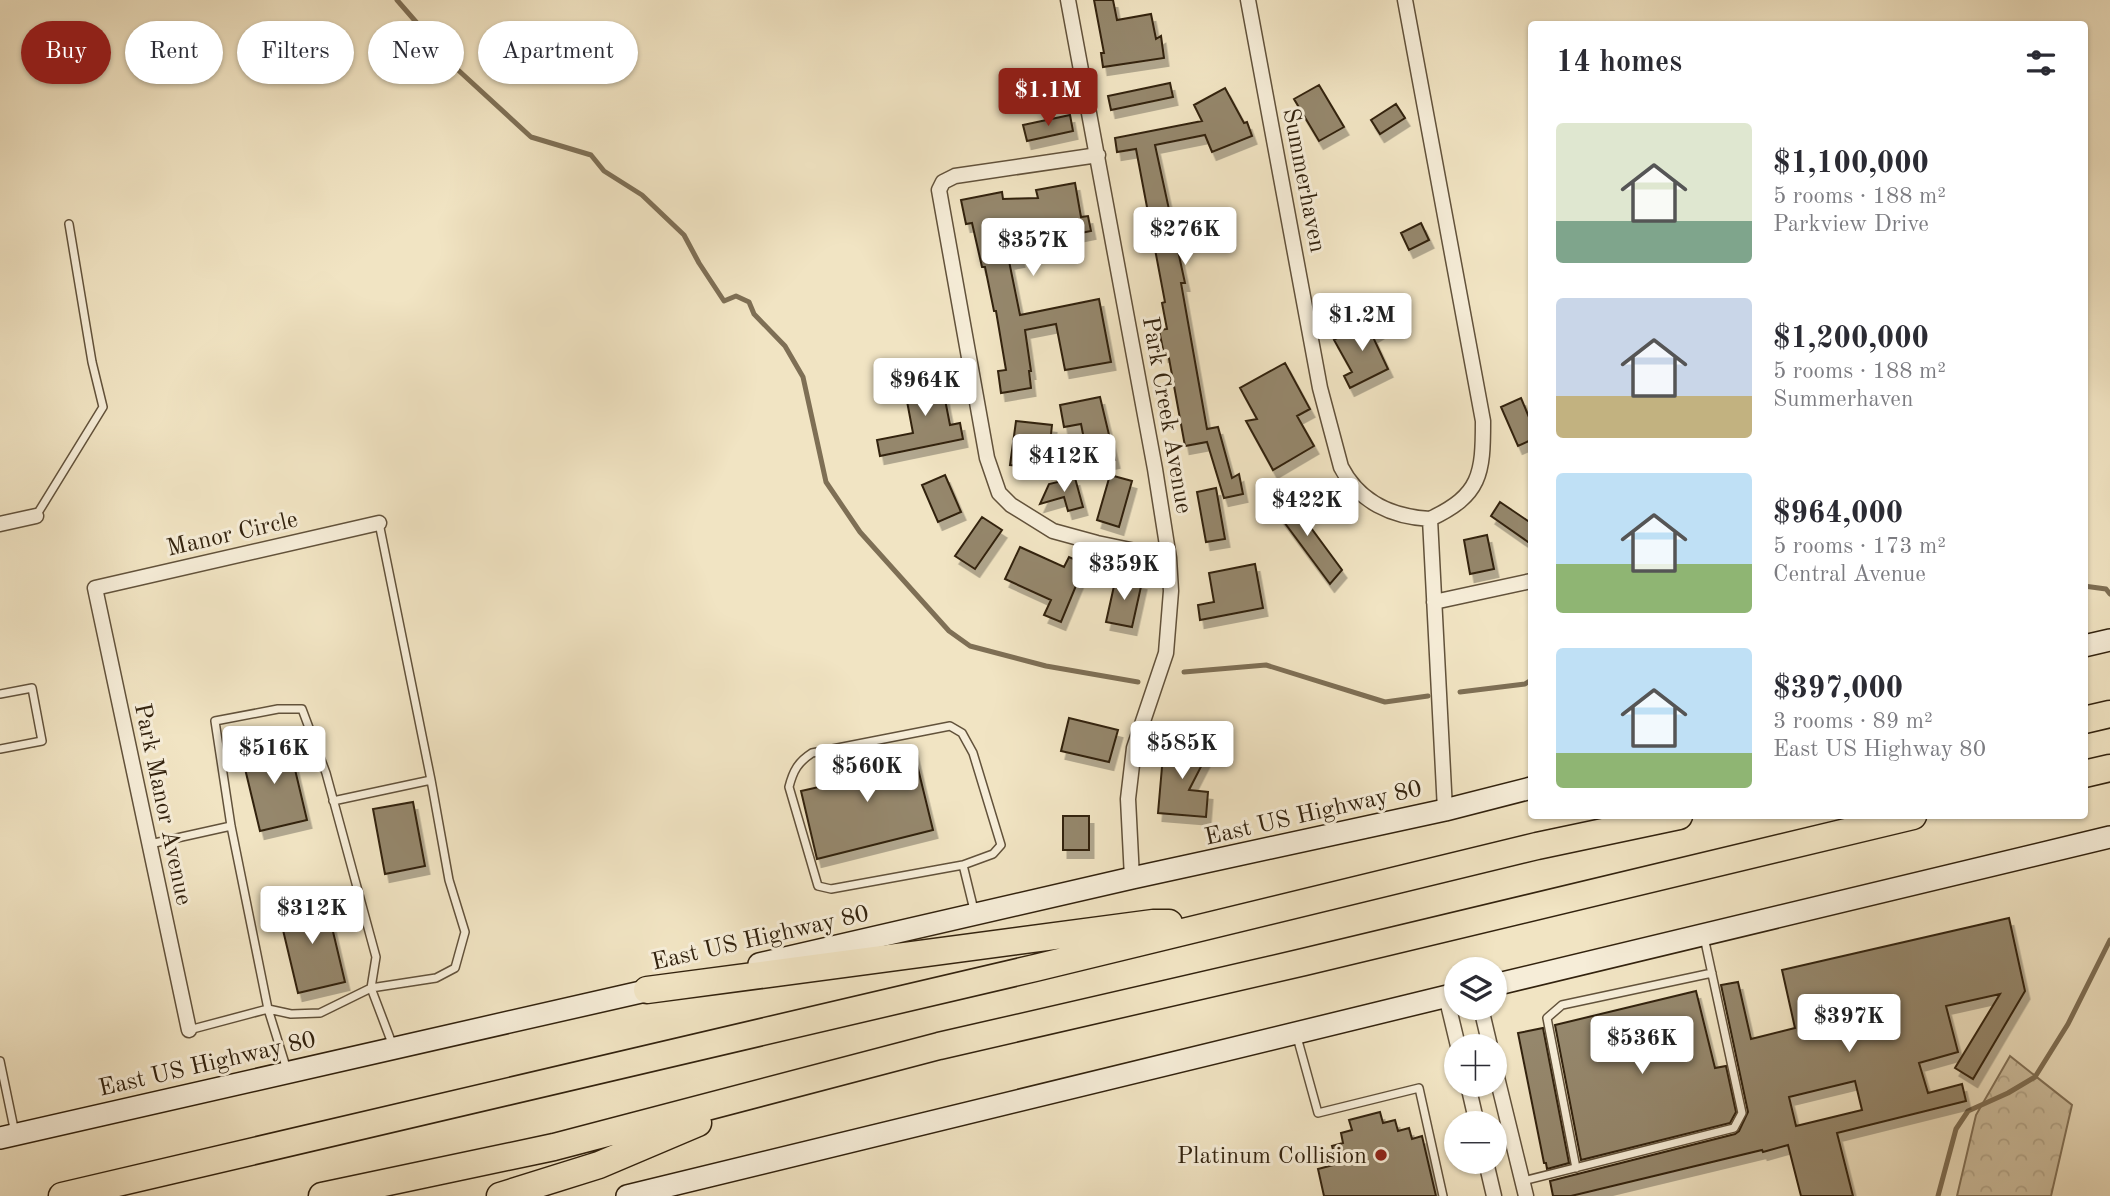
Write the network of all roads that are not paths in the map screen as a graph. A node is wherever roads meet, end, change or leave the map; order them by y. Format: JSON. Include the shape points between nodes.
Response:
{"nodes":[{"id":1,"x":1069,"y":0,"type":"edge"},
{"id":2,"x":1248,"y":0,"type":"edge"},
{"id":3,"x":1405,"y":0,"type":"edge"},
{"id":4,"x":1098,"y":155,"type":"junction"},
{"id":5,"x":69,"y":224,"type":"dead end"},
{"id":6,"x":36,"y":516,"type":"joint"},
{"id":7,"x":1430,"y":519,"type":"junction"},
{"id":8,"x":379,"y":523,"type":"joint"},
{"id":9,"x":0,"y":524,"type":"edge"},
{"id":10,"x":1169,"y":558,"type":"junction"},
{"id":11,"x":1528,"y":582,"type":"edge"},
{"id":12,"x":95,"y":588,"type":"joint"},
{"id":13,"x":1434,"y":603,"type":"junction"},
{"id":14,"x":2110,"y":640,"type":"edge"},
{"id":15,"x":2088,"y":645,"type":"edge"},
{"id":16,"x":0,"y":694,"type":"edge"},
{"id":17,"x":2110,"y":714,"type":"edge"},
{"id":18,"x":2088,"y":719,"type":"edge"},
{"id":19,"x":0,"y":749,"type":"edge"},
{"id":20,"x":2110,"y":768,"type":"edge"},
{"id":21,"x":2088,"y":773,"type":"edge"},
{"id":22,"x":431,"y":779,"type":"junction"},
{"id":23,"x":1528,"y":789,"type":"edge"},
{"id":24,"x":333,"y":800,"type":"junction"},
{"id":25,"x":1445,"y":810,"type":"junction"},
{"id":26,"x":1665,"y":819,"type":"edge"},
{"id":27,"x":1900,"y":819,"type":"edge"},
{"id":28,"x":231,"y":826,"type":"junction"},
{"id":29,"x":2110,"y":837,"type":"edge"},
{"id":30,"x":149,"y":844,"type":"junction"},
{"id":31,"x":963,"y":865,"type":"junction"},
{"id":32,"x":1132,"y":878,"type":"junction"},
{"id":33,"x":975,"y":914,"type":"junction"},
{"id":34,"x":1220,"y":923,"type":"junction"},
{"id":35,"x":1703,"y":936,"type":"junction"},
{"id":36,"x":1712,"y":972,"type":"junction"},
{"id":37,"x":1507,"y":982,"type":"edge"},
{"id":38,"x":371,"y":988,"type":"junction"},
{"id":39,"x":647,"y":990,"type":"junction"},
{"id":40,"x":1444,"y":997,"type":"edge"},
{"id":41,"x":268,"y":1009,"type":"junction"},
{"id":42,"x":189,"y":1030,"type":"joint"},
{"id":43,"x":1296,"y":1033,"type":"junction"},
{"id":44,"x":394,"y":1049,"type":"junction"},
{"id":45,"x":0,"y":1061,"type":"edge"},
{"id":46,"x":287,"y":1072,"type":"junction"},
{"id":47,"x":780,"y":1088,"type":"junction"},
{"id":48,"x":1502,"y":1097,"type":"edge"},
{"id":49,"x":7,"y":1136,"type":"edge"},
{"id":50,"x":1576,"y":1168,"type":"junction"},
{"id":51,"x":1489,"y":1174,"type":"edge"},
{"id":52,"x":1524,"y":1189,"type":"edge"},
{"id":53,"x":62,"y":1196,"type":"edge"},
{"id":54,"x":322,"y":1196,"type":"edge"},
{"id":55,"x":500,"y":1196,"type":"edge"},
{"id":56,"x":627,"y":1196,"type":"edge"},
{"id":57,"x":1443,"y":1196,"type":"edge"},
{"id":58,"x":1494,"y":1196,"type":"edge"}],
"edges":[{"from":1,"to":4,"type":"street","name":"Park Creek Avenue"},
{"from":2,"to":7,"type":"street","name":"Summerhaven","via":[[1320,388],[1340,467],[1375,505],[1408,518]]},
{"from":3,"to":7,"type":"street","via":[[1483,421],[1481,470],[1476,482],[1450,510]]},
{"from":4,"to":10,"type":"street","name":"Park Creek Avenue"},
{"from":4,"to":10,"type":"street","via":[[956,176],[943,182],[939,190],[973,385],[987,458],[999,493],[1011,505],[1053,531]]},
{"from":5,"to":6,"type":"lane","via":[[103,407]]},
{"from":6,"to":9,"type":"street"},
{"from":7,"to":13,"type":"street"},
{"from":8,"to":12,"type":"street","name":"Manor Circle"},
{"from":8,"to":22,"type":"lane"},
{"from":10,"to":32,"type":"street","name":"Park Creek Avenue","via":[[1166,653],[1134,748],[1128,799]]},
{"from":11,"to":13,"type":"street"},
{"from":12,"to":30,"type":"street","name":"Park Manor Avenue"},
{"from":13,"to":25,"type":"street"},
{"from":14,"to":15,"type":"main road"},
{"from":16,"to":19,"type":"lane","via":[[32,688],[41,741]]},
{"from":17,"to":18,"type":"highway"},
{"from":20,"to":21,"type":"highway"},
{"from":22,"to":24,"type":"lane"},
{"from":22,"to":38,"type":"lane","via":[[449,880],[465,932],[455,968],[436,978]]},
{"from":23,"to":25,"type":"main road","name":"East US Highway 80"},
{"from":24,"to":28,"type":"lane","via":[[302,709],[215,721]]},
{"from":24,"to":38,"type":"lane","via":[[376,957]]},
{"from":25,"to":32,"type":"main road","name":"East US Highway 80"},
{"from":26,"to":34,"type":"highway"},
{"from":27,"to":47,"type":"highway","via":[[939,1046]]},
{"from":28,"to":30,"type":"lane"},
{"from":28,"to":41,"type":"lane"},
{"from":29,"to":35,"type":"main road"},
{"from":30,"to":42,"type":"street","name":"Park Manor Avenue"},
{"from":31,"to":31,"type":"lane","via":[[993,854],[1001,845],[973,753],[962,733],[950,726],[812,753],[792,773],[789,787],[818,886],[831,889]]},
{"from":31,"to":33,"type":"lane"},
{"from":32,"to":33,"type":"main road","name":"East US Highway 80"},
{"from":33,"to":39,"type":"main road","name":"East US Highway 80"},
{"from":34,"to":39,"type":"highway","via":[[1153,923]]},
{"from":34,"to":53,"type":"highway"},
{"from":35,"to":36,"type":"lane"},
{"from":35,"to":37,"type":"main road"},
{"from":36,"to":50,"type":"lane","via":[[1742,1113],[1734,1128]]},
{"from":36,"to":50,"type":"lane","via":[[1562,1005],[1546,1018]]},
{"from":38,"to":41,"type":"lane","via":[[320,1013]]},
{"from":38,"to":44,"type":"lane"},
{"from":39,"to":44,"type":"main road","name":"East US Highway 80"},
{"from":40,"to":43,"type":"main road"},
{"from":41,"to":42,"type":"lane"},
{"from":41,"to":46,"type":"lane"},
{"from":43,"to":56,"type":"main road"},
{"from":43,"to":57,"type":"lane","via":[[1318,1113],[1419,1088]]},
{"from":44,"to":46,"type":"main road","name":"East US Highway 80"},
{"from":45,"to":49,"type":"lane"},
{"from":46,"to":49,"type":"main road","name":"East US Highway 80"},
{"from":47,"to":54,"type":"highway","via":[[554,1147]]},
{"from":47,"to":55,"type":"highway","via":[[599,1165]]},
{"from":48,"to":52,"type":"street"},
{"from":50,"to":52,"type":"lane"},
{"from":51,"to":58,"type":"street"}]}
